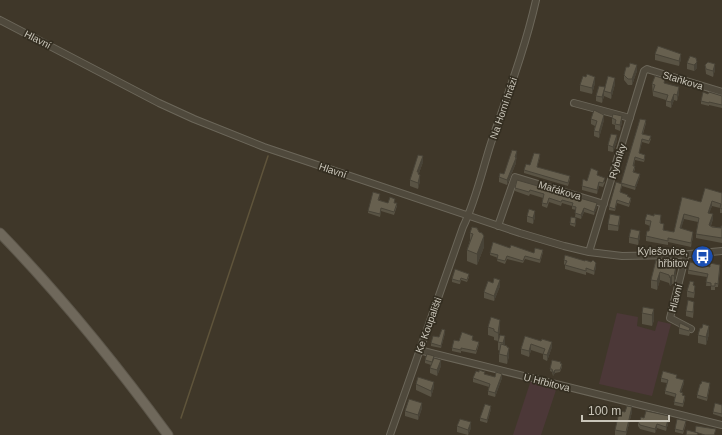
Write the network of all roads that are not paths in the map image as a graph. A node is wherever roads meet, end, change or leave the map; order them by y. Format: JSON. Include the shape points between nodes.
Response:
{"nodes":[{"id":1,"x":536,"y":0,"type":"edge"},
{"id":2,"x":0,"y":20,"type":"edge"},
{"id":3,"x":645,"y":70,"type":"joint"},
{"id":4,"x":722,"y":92,"type":"edge"},
{"id":5,"x":574,"y":103,"type":"dead end"},
{"id":6,"x":630,"y":118,"type":"junction"},
{"id":7,"x":604,"y":204,"type":"junction"},
{"id":8,"x":468,"y":215,"type":"junction"},
{"id":9,"x":498,"y":226,"type":"junction"},
{"id":10,"x":0,"y":233,"type":"edge"},
{"id":11,"x":722,"y":251,"type":"edge"},
{"id":12,"x":590,"y":252,"type":"junction"},
{"id":13,"x":686,"y":254,"type":"junction"},
{"id":14,"x":691,"y":329,"type":"edge"},
{"id":15,"x":419,"y":350,"type":"junction"},
{"id":16,"x":722,"y":425,"type":"edge"},
{"id":17,"x":168,"y":435,"type":"edge"},
{"id":18,"x":390,"y":435,"type":"edge"}],
"edges":[{"from":1,"to":8,"type":"street","name":"Na Horní hrázi"},
{"from":2,"to":8,"type":"street","name":"Hlavní","via":[[159,103],[227,133]]},
{"from":3,"to":4,"type":"street","name":"Staňkova"},
{"from":3,"to":6,"type":"street","name":"Rybníky"},
{"from":5,"to":6,"type":"street"},
{"from":6,"to":7,"type":"street","name":"Rybníky"},
{"from":7,"to":9,"type":"street","name":"Mařákova","via":[[515,177]]},
{"from":7,"to":12,"type":"street","name":"Rybníky"},
{"from":8,"to":9,"type":"street","name":"Hlavní"},
{"from":8,"to":15,"type":"street","name":"Ke Koupališti"},
{"from":9,"to":12,"type":"street","name":"Hlavní"},
{"from":10,"to":17,"type":"main road","via":[[90,334]]},
{"from":11,"to":13,"type":"street","name":"Hlavní"},
{"from":12,"to":13,"type":"street","name":"Hlavní","via":[[633,256]]},
{"from":13,"to":14,"type":"street","name":"Hlavní","via":[[670,318]]},
{"from":15,"to":16,"type":"street","name":"U Hřbitova"},
{"from":15,"to":18,"type":"street","name":"Ke Koupališti"}]}
